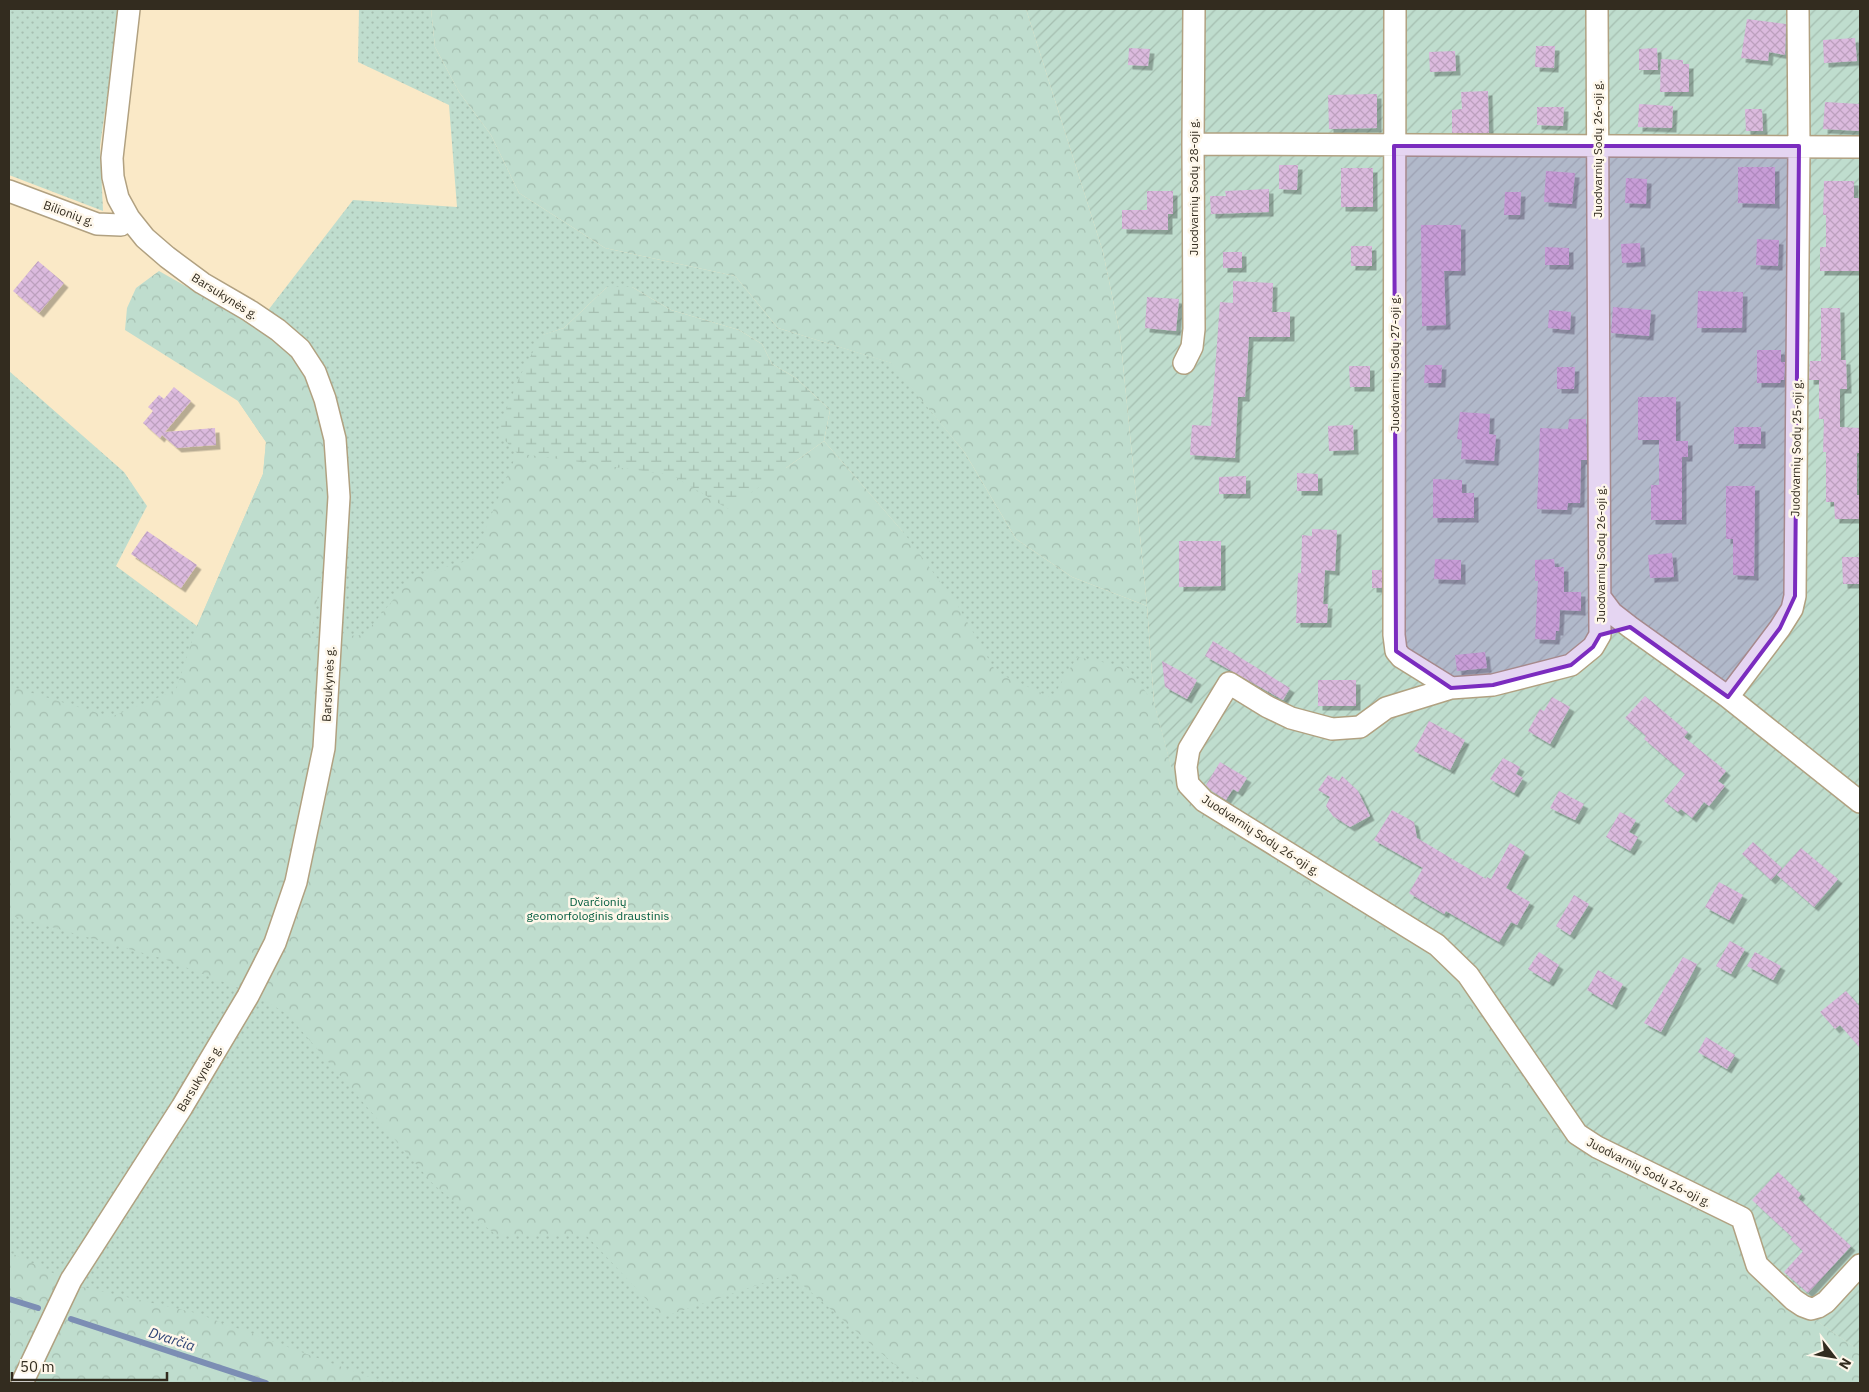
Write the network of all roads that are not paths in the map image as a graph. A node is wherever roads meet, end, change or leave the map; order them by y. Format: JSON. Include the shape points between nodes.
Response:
{"nodes":[{"id":1,"x":129,"y":9,"type":"edge"},
{"id":2,"x":1194,"y":9,"type":"edge"},
{"id":3,"x":1395,"y":9,"type":"edge"},
{"id":4,"x":1597,"y":9,"type":"edge"},
{"id":5,"x":1798,"y":9,"type":"edge"},
{"id":6,"x":1192,"y":144,"type":"junction"},
{"id":7,"x":1394,"y":146,"type":"junction"},
{"id":8,"x":1799,"y":146,"type":"junction"},
{"id":9,"x":1597,"y":147,"type":"junction"},
{"id":10,"x":1860,"y":147,"type":"edge"},
{"id":11,"x":9,"y":191,"type":"edge"},
{"id":12,"x":128,"y":218,"type":"junction"},
{"id":13,"x":1184,"y":363,"type":"dead end"},
{"id":14,"x":1600,"y":597,"type":"junction"},
{"id":15,"x":1630,"y":627,"type":"junction"},
{"id":16,"x":1600,"y":635,"type":"junction"},
{"id":17,"x":1451,"y":688,"type":"junction"},
{"id":18,"x":1728,"y":697,"type":"junction"},
{"id":19,"x":1860,"y":802,"type":"edge"},
{"id":20,"x":1860,"y":1265,"type":"edge"},
{"id":21,"x":22,"y":1383,"type":"edge"}],
"edges":[{"from":1,"to":12,"type":"street","name":"Barsukynės g.","via":[[112,158],[118,198]]},
{"from":2,"to":6,"type":"street","name":"Juodvarnių Sodų 28-oji g."},
{"from":3,"to":7,"type":"street","name":"Juodvarnių Sodų 27-oji g."},
{"from":4,"to":9,"type":"street","name":"Juodvarnių Sodų 26-oji g."},
{"from":5,"to":8,"type":"street","name":"Juodvarnių Sodų 25-oji g."},
{"from":6,"to":7,"type":"street"},
{"from":6,"to":13,"type":"street","name":"Juodvarnių Sodų 28-oji g.","via":[[1194,329],[1192,347]]},
{"from":7,"to":9,"type":"street"},
{"from":7,"to":17,"type":"street","name":"Juodvarnių Sodų 27-oji g.","via":[[1395,643],[1401,657]]},
{"from":8,"to":9,"type":"street"},
{"from":8,"to":10,"type":"street"},
{"from":8,"to":18,"type":"street","name":"Juodvarnių Sodų 25-oji g.","via":[[1795,596],[1792,609],[1780,628]]},
{"from":9,"to":14,"type":"street","name":"Juodvarnių Sodų 26-oji g."},
{"from":11,"to":12,"type":"street","name":"Bilionių g.","via":[[97,224],[121,225]]},
{"from":12,"to":21,"type":"street","name":"Barsukynės g.","via":[[167,257],[278,330],[300,350],[315,372],[325,399],[335,439],[339,497],[324,748],[296,882],[275,943],[248,996],[182,1108],[71,1280]]},
{"from":14,"to":15,"type":"street","via":[[1612,613]]},
{"from":14,"to":16,"type":"street","name":"Juodvarnių Sodų 26-oji g."},
{"from":15,"to":16,"type":"street"},
{"from":15,"to":18,"type":"street"},
{"from":16,"to":17,"type":"street","name":"Juodvarnių Sodų 26-oji g.","via":[[1593,647],[1571,665],[1493,685]]},
{"from":17,"to":20,"type":"street","name":"Juodvarnių Sodų 26-oji g.","via":[[1386,708],[1360,726],[1332,729],[1291,718],[1229,683],[1189,749],[1186,766],[1188,784],[1204,801],[1437,945],[1468,975],[1577,1134],[1597,1147],[1742,1218],[1757,1265],[1794,1300],[1811,1309],[1818,1307]]},
{"from":18,"to":19,"type":"street"}]}
